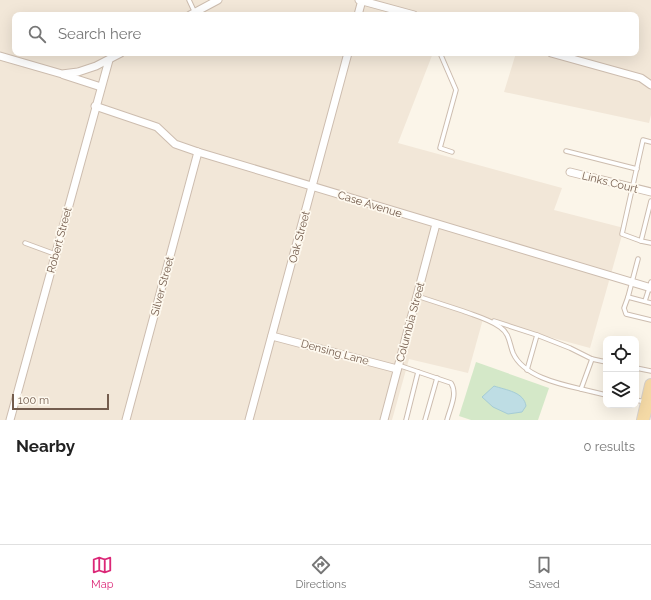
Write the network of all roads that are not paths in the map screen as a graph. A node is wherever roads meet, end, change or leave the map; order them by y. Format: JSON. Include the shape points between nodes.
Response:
{"nodes":[{"id":1,"x":189,"y":0,"type":"edge"},
{"id":2,"x":218,"y":0,"type":"edge"},
{"id":3,"x":361,"y":0,"type":"edge"},
{"id":4,"x":192,"y":12,"type":"edge"},
{"id":5,"x":197,"y":12,"type":"edge"},
{"id":6,"x":359,"y":12,"type":"edge"},
{"id":7,"x":403,"y":12,"type":"edge"},
{"id":8,"x":0,"y":56,"type":"edge"},
{"id":9,"x":116,"y":56,"type":"edge"},
{"id":10,"x":347,"y":56,"type":"edge"},
{"id":11,"x":441,"y":56,"type":"edge"},
{"id":12,"x":562,"y":56,"type":"edge"},
{"id":13,"x":109,"y":60,"type":"junction"},
{"id":14,"x":62,"y":74,"type":"junction"},
{"id":15,"x":651,"y":85,"type":"edge"},
{"id":16,"x":101,"y":87,"type":"junction"},
{"id":17,"x":95,"y":106,"type":"junction"},
{"id":18,"x":651,"y":142,"type":"edge"},
{"id":19,"x":566,"y":151,"type":"dead end"},
{"id":20,"x":198,"y":152,"type":"junction"},
{"id":21,"x":452,"y":152,"type":"dead end"},
{"id":22,"x":637,"y":169,"type":"junction"},
{"id":23,"x":570,"y":172,"type":"dead end"},
{"id":24,"x":312,"y":186,"type":"junction"},
{"id":25,"x":633,"y":188,"type":"junction"},
{"id":26,"x":651,"y":192,"type":"edge"},
{"id":27,"x":651,"y":201,"type":"edge"},
{"id":28,"x":436,"y":224,"type":"junction"},
{"id":29,"x":641,"y":241,"type":"junction"},
{"id":30,"x":25,"y":243,"type":"dead end"},
{"id":31,"x":651,"y":243,"type":"edge"},
{"id":32,"x":56,"y":254,"type":"junction"},
{"id":33,"x":638,"y":259,"type":"dead end"},
{"id":34,"x":632,"y":282,"type":"junction"},
{"id":35,"x":650,"y":286,"type":"edge"},
{"id":36,"x":417,"y":296,"type":"junction"},
{"id":37,"x":628,"y":297,"type":"junction"},
{"id":38,"x":645,"y":301,"type":"junction"},
{"id":39,"x":651,"y":303,"type":"edge"},
{"id":40,"x":489,"y":320,"type":"junction"},
{"id":41,"x":651,"y":320,"type":"edge"},
{"id":42,"x":538,"y":335,"type":"junction"},
{"id":43,"x":272,"y":336,"type":"junction"},
{"id":44,"x":592,"y":359,"type":"junction"},
{"id":45,"x":603,"y":361,"type":"edge"},
{"id":46,"x":398,"y":367,"type":"junction"},
{"id":47,"x":639,"y":369,"type":"edge"},
{"id":48,"x":527,"y":370,"type":"junction"},
{"id":49,"x":651,"y":371,"type":"edge"},
{"id":50,"x":418,"y":372,"type":"junction"},
{"id":51,"x":437,"y":378,"type":"junction"},
{"id":52,"x":651,"y":385,"type":"edge"},
{"id":53,"x":581,"y":389,"type":"junction"},
{"id":54,"x":603,"y":394,"type":"edge"},
{"id":55,"x":645,"y":402,"type":"edge"},
{"id":56,"x":10,"y":420,"type":"edge"},
{"id":57,"x":126,"y":420,"type":"edge"},
{"id":58,"x":249,"y":420,"type":"edge"},
{"id":59,"x":384,"y":420,"type":"edge"},
{"id":60,"x":406,"y":420,"type":"edge"},
{"id":61,"x":425,"y":420,"type":"edge"},
{"id":62,"x":447,"y":420,"type":"edge"},
{"id":63,"x":643,"y":420,"type":"edge"}],
"edges":[{"from":1,"to":4,"type":"lane"},
{"from":2,"to":5,"type":"street"},
{"from":3,"to":6,"type":"street"},
{"from":3,"to":7,"type":"street"},
{"from":8,"to":14,"type":"street"},
{"from":9,"to":13,"type":"street"},
{"from":10,"to":24,"type":"street","name":"Oak Street"},
{"from":11,"to":21,"type":"lane","via":[[456,90],[440,148]]},
{"from":12,"to":15,"type":"street","via":[[641,78]]},
{"from":13,"to":14,"type":"street","via":[[78,72]]},
{"from":13,"to":16,"type":"street","name":"Robert Street"},
{"from":14,"to":16,"type":"street"},
{"from":16,"to":17,"type":"street","name":"Robert Street"},
{"from":17,"to":20,"type":"street","name":"Case Avenue","via":[[157,127],[175,144]]},
{"from":17,"to":32,"type":"street","name":"Robert Street"},
{"from":18,"to":22,"type":"lane","via":[[643,140]]},
{"from":19,"to":22,"type":"lane"},
{"from":20,"to":24,"type":"street","name":"Case Avenue"},
{"from":20,"to":57,"type":"street","name":"Silver Street"},
{"from":22,"to":25,"type":"lane"},
{"from":23,"to":25,"type":"street","name":"Links Court"},
{"from":24,"to":28,"type":"street","name":"Case Avenue"},
{"from":24,"to":43,"type":"street","name":"Oak Street"},
{"from":25,"to":26,"type":"street","name":"Links Court"},
{"from":25,"to":29,"type":"lane","via":[[622,234]]},
{"from":27,"to":29,"type":"lane"},
{"from":28,"to":34,"type":"street","name":"Case Avenue"},
{"from":28,"to":36,"type":"street","name":"Columbia Street"},
{"from":29,"to":31,"type":"lane"},
{"from":30,"to":32,"type":"lane"},
{"from":32,"to":56,"type":"street","name":"Robert Street"},
{"from":33,"to":34,"type":"lane"},
{"from":34,"to":35,"type":"street","name":"Case Avenue"},
{"from":34,"to":37,"type":"lane"},
{"from":35,"to":38,"type":"lane"},
{"from":36,"to":40,"type":"lane"},
{"from":36,"to":46,"type":"street","name":"Columbia Street"},
{"from":37,"to":38,"type":"lane"},
{"from":37,"to":41,"type":"lane","via":[[624,308],[626,314]]},
{"from":38,"to":39,"type":"lane"},
{"from":40,"to":42,"type":"lane"},
{"from":40,"to":48,"type":"lane","via":[[505,331],[517,361]]},
{"from":42,"to":44,"type":"lane"},
{"from":42,"to":48,"type":"lane"},
{"from":43,"to":46,"type":"street","name":"Densing Lane"},
{"from":43,"to":58,"type":"street","name":"Oak Street"},
{"from":44,"to":45,"type":"lane"},
{"from":44,"to":53,"type":"lane"},
{"from":46,"to":50,"type":"lane"},
{"from":46,"to":59,"type":"street","name":"Columbia Street"},
{"from":47,"to":49,"type":"lane"},
{"from":48,"to":53,"type":"lane","via":[[560,384]]},
{"from":50,"to":51,"type":"lane"},
{"from":50,"to":60,"type":"lane"},
{"from":51,"to":61,"type":"lane"},
{"from":51,"to":62,"type":"lane","via":[[451,383],[454,388]]},
{"from":52,"to":55,"type":"main road"},
{"from":53,"to":54,"type":"lane"},
{"from":55,"to":63,"type":"main road"}]}
